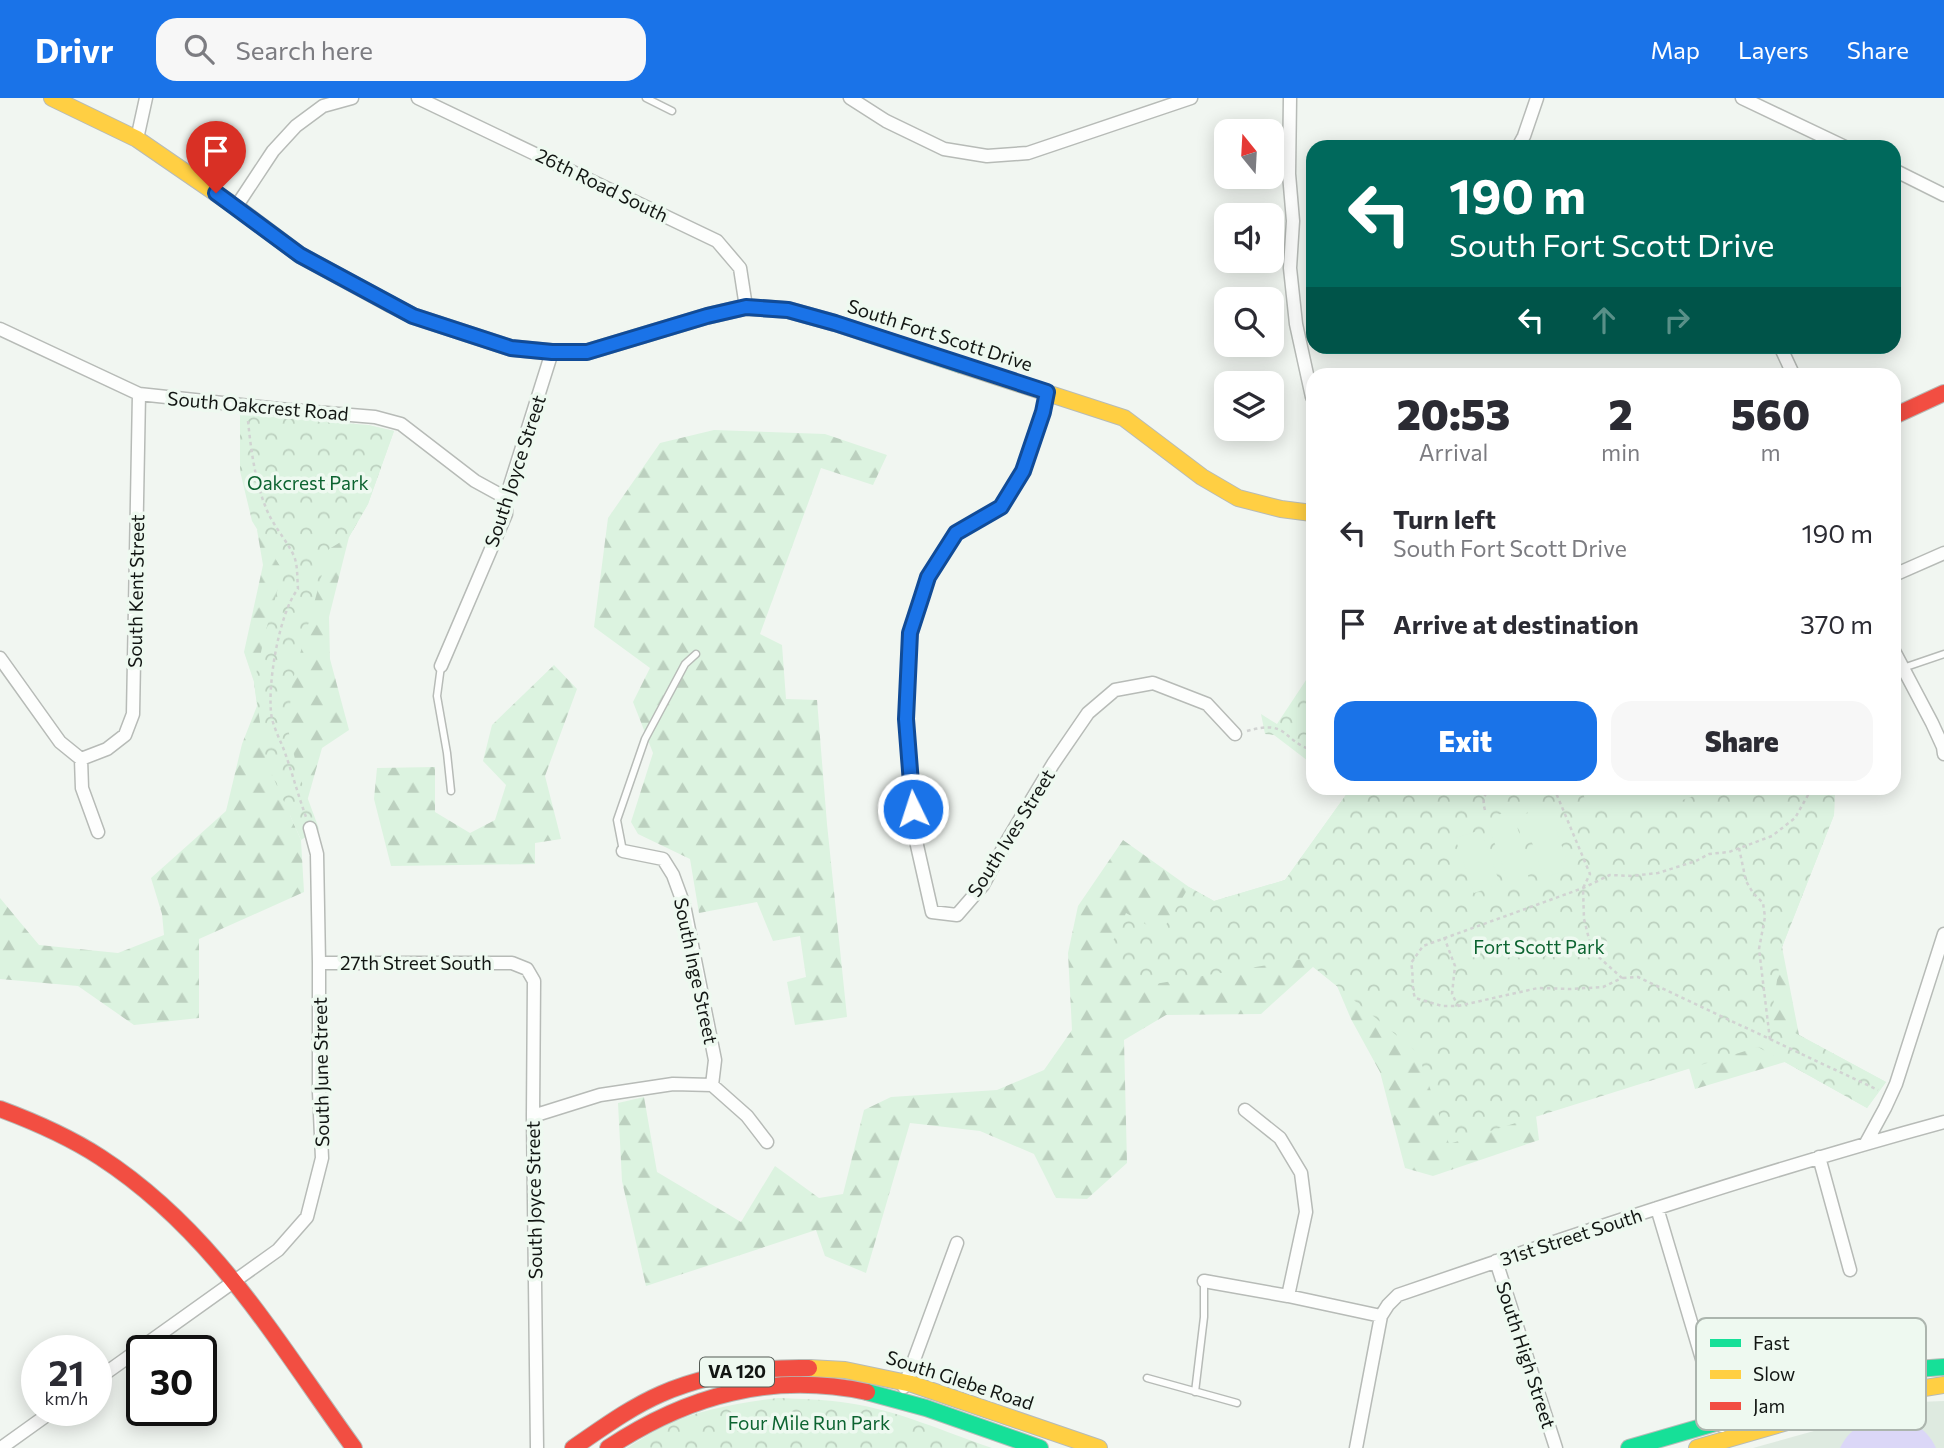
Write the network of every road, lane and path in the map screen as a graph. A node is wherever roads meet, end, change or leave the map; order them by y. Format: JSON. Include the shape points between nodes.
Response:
{"nodes":[{"id":1,"x":52,"y":98,"type":"edge"},
{"id":2,"x":146,"y":98,"type":"edge"},
{"id":3,"x":352,"y":98,"type":"edge"},
{"id":4,"x":418,"y":98,"type":"edge"},
{"id":5,"x":646,"y":98,"type":"edge"},
{"id":6,"x":850,"y":98,"type":"edge"},
{"id":7,"x":1191,"y":98,"type":"edge"},
{"id":8,"x":1290,"y":98,"type":"edge"},
{"id":9,"x":1537,"y":98,"type":"edge"},
{"id":10,"x":1742,"y":98,"type":"edge"},
{"id":11,"x":672,"y":111,"type":"dead end"},
{"id":12,"x":137,"y":139,"type":"junction"},
{"id":13,"x":1522,"y":140,"type":"edge"},
{"id":14,"x":1830,"y":140,"type":"edge"},
{"id":15,"x":1901,"y":173,"type":"edge"},
{"id":16,"x":1944,"y":194,"type":"edge"},
{"id":17,"x":236,"y":207,"type":"junction"},
{"id":18,"x":746,"y":307,"type":"junction"},
{"id":19,"x":0,"y":329,"type":"edge"},
{"id":20,"x":552,"y":352,"type":"junction"},
{"id":21,"x":1306,"y":370,"type":"edge"},
{"id":22,"x":1047,"y":392,"type":"junction"},
{"id":23,"x":1944,"y":393,"type":"edge"},
{"id":24,"x":139,"y":394,"type":"junction"},
{"id":25,"x":1901,"y":413,"type":"edge"},
{"id":26,"x":247,"y":414,"type":"dead end"},
{"id":27,"x":506,"y":498,"type":"junction"},
{"id":28,"x":1306,"y":512,"type":"edge"},
{"id":29,"x":1944,"y":553,"type":"edge"},
{"id":30,"x":1901,"y":572,"type":"edge"},
{"id":31,"x":695,"y":654,"type":"dead end"},
{"id":32,"x":1944,"y":654,"type":"edge"},
{"id":33,"x":0,"y":658,"type":"edge"},
{"id":34,"x":1901,"y":664,"type":"edge"},
{"id":35,"x":442,"y":666,"type":"joint"},
{"id":36,"x":1903,"y":668,"type":"junction"},
{"id":37,"x":1235,"y":734,"type":"joint"},
{"id":38,"x":1306,"y":748,"type":"edge"},
{"id":39,"x":1944,"y":749,"type":"edge"},
{"id":40,"x":81,"y":760,"type":"junction"},
{"id":41,"x":451,"y":791,"type":"dead end"},
{"id":42,"x":1486,"y":795,"type":"edge"},
{"id":43,"x":1557,"y":795,"type":"edge"},
{"id":44,"x":1808,"y":795,"type":"edge"},
{"id":45,"x":1485,"y":810,"type":"dead end"},
{"id":46,"x":310,"y":828,"type":"joint"},
{"id":47,"x":98,"y":832,"type":"dead end"},
{"id":48,"x":1739,"y":848,"type":"junction"},
{"id":49,"x":623,"y":852,"type":"joint"},
{"id":50,"x":1583,"y":888,"type":"junction"},
{"id":51,"x":1944,"y":934,"type":"edge"},
{"id":52,"x":1444,"y":937,"type":"junction"},
{"id":53,"x":319,"y":963,"type":"junction"},
{"id":54,"x":512,"y":963,"type":"joint"},
{"id":55,"x":1622,"y":978,"type":"junction"},
{"id":56,"x":1458,"y":1006,"type":"junction"},
{"id":57,"x":1770,"y":1040,"type":"junction"},
{"id":58,"x":712,"y":1085,"type":"junction"},
{"id":59,"x":1891,"y":1096,"type":"junction"},
{"id":60,"x":0,"y":1109,"type":"edge"},
{"id":61,"x":1245,"y":1110,"type":"dead end"},
{"id":62,"x":533,"y":1116,"type":"junction"},
{"id":63,"x":1944,"y":1122,"type":"edge"},
{"id":64,"x":767,"y":1142,"type":"dead end"},
{"id":65,"x":1866,"y":1143,"type":"junction"},
{"id":66,"x":1819,"y":1157,"type":"junction"},
{"id":67,"x":1657,"y":1208,"type":"junction"},
{"id":68,"x":957,"y":1243,"type":"dead end"},
{"id":69,"x":1496,"y":1261,"type":"junction"},
{"id":70,"x":1850,"y":1270,"type":"dead end"},
{"id":71,"x":235,"y":1280,"type":"junction"},
{"id":72,"x":1204,"y":1281,"type":"joint"},
{"id":73,"x":1288,"y":1296,"type":"junction"},
{"id":74,"x":1381,"y":1316,"type":"junction"},
{"id":75,"x":1696,"y":1338,"type":"edge"},
{"id":76,"x":1944,"y":1367,"type":"edge"},
{"id":77,"x":112,"y":1368,"type":"edge"},
{"id":78,"x":1926,"y":1368,"type":"edge"},
{"id":79,"x":1147,"y":1378,"type":"dead end"},
{"id":80,"x":905,"y":1382,"type":"junction"},
{"id":81,"x":1944,"y":1385,"type":"edge"},
{"id":82,"x":1926,"y":1388,"type":"edge"},
{"id":83,"x":1195,"y":1391,"type":"junction"},
{"id":84,"x":899,"y":1401,"type":"junction"},
{"id":85,"x":1237,"y":1403,"type":"dead end"},
{"id":86,"x":32,"y":1426,"type":"edge"},
{"id":87,"x":1696,"y":1428,"type":"edge"},
{"id":88,"x":1724,"y":1430,"type":"edge"},
{"id":89,"x":1758,"y":1430,"type":"edge"},
{"id":90,"x":1726,"y":1439,"type":"junction"},
{"id":91,"x":1,"y":1448,"type":"edge"},
{"id":92,"x":354,"y":1448,"type":"edge"},
{"id":93,"x":537,"y":1448,"type":"edge"},
{"id":94,"x":573,"y":1448,"type":"edge"},
{"id":95,"x":608,"y":1448,"type":"edge"},
{"id":96,"x":1040,"y":1448,"type":"edge"},
{"id":97,"x":1099,"y":1448,"type":"edge"},
{"id":98,"x":1356,"y":1448,"type":"edge"},
{"id":99,"x":1556,"y":1448,"type":"edge"},
{"id":100,"x":1629,"y":1448,"type":"edge"},
{"id":101,"x":1697,"y":1448,"type":"edge"}],
"edges":[{"from":1,"to":12,"type":"main road","name":"South Fort Scott Drive"},
{"from":2,"to":12,"type":"street"},
{"from":3,"to":17,"type":"street","via":[[323,106],[296,126]]},
{"from":4,"to":18,"type":"street","name":"26th Road South","via":[[717,241],[740,268]]},
{"from":5,"to":11,"type":"lane"},
{"from":6,"to":7,"type":"street","via":[[944,149],[987,156],[1028,153]]},
{"from":8,"to":21,"type":"street","via":[[1290,268]]},
{"from":9,"to":13,"type":"street"},
{"from":10,"to":14,"type":"street"},
{"from":12,"to":17,"type":"main road","name":"South Fort Scott Drive"},
{"from":15,"to":16,"type":"street"},
{"from":17,"to":20,"type":"main road","name":"South Fort Scott Drive","via":[[300,255],[413,316],[511,348]]},
{"from":18,"to":20,"type":"main road","name":"South Fort Scott Drive","via":[[587,352]]},
{"from":18,"to":22,"type":"main road","name":"South Fort Scott Drive","via":[[788,310],[835,323]]},
{"from":19,"to":24,"type":"street","name":"South Oakcrest Road"},
{"from":20,"to":27,"type":"street","name":"South Joyce Street"},
{"from":22,"to":28,"type":"main road","name":"South Fort Scott Drive","via":[[1124,418],[1238,498]]},
{"from":22,"to":37,"type":"street","name":"South Ives Street","via":[[1023,471],[1001,507],[956,533],[928,577],[910,633],[906,719],[914,832],[932,912],[957,915],[983,885],[1053,764],[1088,713],[1115,691],[1153,683],[1207,704]]},
{"from":23,"to":25,"type":"main road"},
{"from":24,"to":27,"type":"street","name":"South Oakcrest Road","via":[[374,417],[401,424],[475,481]]},
{"from":24,"to":40,"type":"street","name":"South Kent Street","via":[[134,714],[125,735]]},
{"from":26,"to":46,"type":"path","via":[[259,489],[276,530],[295,558],[298,589],[290,598],[279,635],[271,707]]},
{"from":27,"to":35,"type":"street","name":"South Joyce Street","via":[[506,514]]},
{"from":29,"to":30,"type":"street"},
{"from":31,"to":49,"type":"lane","via":[[685,664],[645,739],[617,820]]},
{"from":32,"to":36,"type":"lane"},
{"from":33,"to":40,"type":"street","via":[[60,742]]},
{"from":34,"to":36,"type":"street"},
{"from":35,"to":41,"type":"lane","via":[[437,696]]},
{"from":36,"to":39,"type":"street"},
{"from":37,"to":38,"type":"path","via":[[1273,726]]},
{"from":40,"to":47,"type":"street","via":[[82,788]]},
{"from":42,"to":45,"type":"path"},
{"from":43,"to":50,"type":"path","via":[[1590,874]]},
{"from":44,"to":48,"type":"path","via":[[1795,818],[1772,836]]},
{"from":46,"to":53,"type":"street","name":"South June Street","via":[[317,854]]},
{"from":48,"to":50,"type":"path","via":[[1658,873],[1611,875]]},
{"from":48,"to":57,"type":"path","via":[[1745,881],[1763,903],[1759,949]]},
{"from":49,"to":58,"type":"street","name":"South Inge Street","via":[[663,859],[673,875],[684,905],[715,1060]]},
{"from":50,"to":52,"type":"path"},
{"from":50,"to":55,"type":"path","via":[[1592,951]]},
{"from":51,"to":59,"type":"street"},
{"from":52,"to":56,"type":"path","via":[[1455,966],[1452,994]]},
{"from":52,"to":56,"type":"path","via":[[1423,946],[1411,963],[1411,987],[1415,998],[1422,1001]]},
{"from":53,"to":54,"type":"street","name":"27th Street South"},
{"from":53,"to":71,"type":"street","name":"South June Street","via":[[322,1158],[307,1217],[278,1250]]},
{"from":54,"to":62,"type":"street","name":"South Joyce Street","via":[[527,969],[534,981]]},
{"from":55,"to":56,"type":"path","via":[[1604,987],[1538,988]]},
{"from":55,"to":57,"type":"path","via":[[1638,977]]},
{"from":57,"to":59,"type":"path"},
{"from":58,"to":62,"type":"street","via":[[673,1084],[600,1095]]},
{"from":58,"to":64,"type":"street","via":[[747,1116]]},
{"from":59,"to":65,"type":"street"},
{"from":60,"to":71,"type":"main road","via":[[44,1125],[109,1162],[165,1205]]},
{"from":61,"to":73,"type":"street","via":[[1280,1139],[1301,1173],[1306,1212]]},
{"from":62,"to":93,"type":"street","name":"South Joyce Street"},
{"from":63,"to":65,"type":"street","name":"31st Street South"},
{"from":65,"to":66,"type":"street","name":"31st Street South"},
{"from":66,"to":67,"type":"street","name":"31st Street South"},
{"from":66,"to":70,"type":"street"},
{"from":67,"to":69,"type":"street","name":"31st Street South"},
{"from":67,"to":75,"type":"street"},
{"from":68,"to":80,"type":"street"},
{"from":69,"to":74,"type":"street","name":"31st Street South","via":[[1398,1295]]},
{"from":69,"to":99,"type":"street","name":"South High Street"},
{"from":71,"to":77,"type":"street","name":"South June Street"},
{"from":71,"to":92,"type":"main road"},
{"from":72,"to":73,"type":"street"},
{"from":72,"to":83,"type":"lane"},
{"from":73,"to":74,"type":"street"},
{"from":74,"to":98,"type":"street"},
{"from":76,"to":78,"type":"main road"},
{"from":79,"to":83,"type":"lane"},
{"from":80,"to":84,"type":"street"},
{"from":80,"to":94,"type":"main road","name":"South Glebe Road","number":"VA 120","via":[[815,1367],[745,1370],[646,1401]]},
{"from":80,"to":97,"type":"main road","name":"South Glebe Road","number":"VA 120"},
{"from":81,"to":82,"type":"main road"},
{"from":83,"to":85,"type":"lane"},
{"from":84,"to":95,"type":"main road","name":"South Glebe Road","number":"VA 120","via":[[829,1387],[734,1392],[669,1413]]},
{"from":84,"to":96,"type":"main road","name":"South Glebe Road","number":"VA 120"},
{"from":86,"to":91,"type":"street"},
{"from":87,"to":100,"type":"main road"},
{"from":88,"to":90,"type":"street"},
{"from":89,"to":90,"type":"main road"},
{"from":90,"to":101,"type":"main road"}]}
